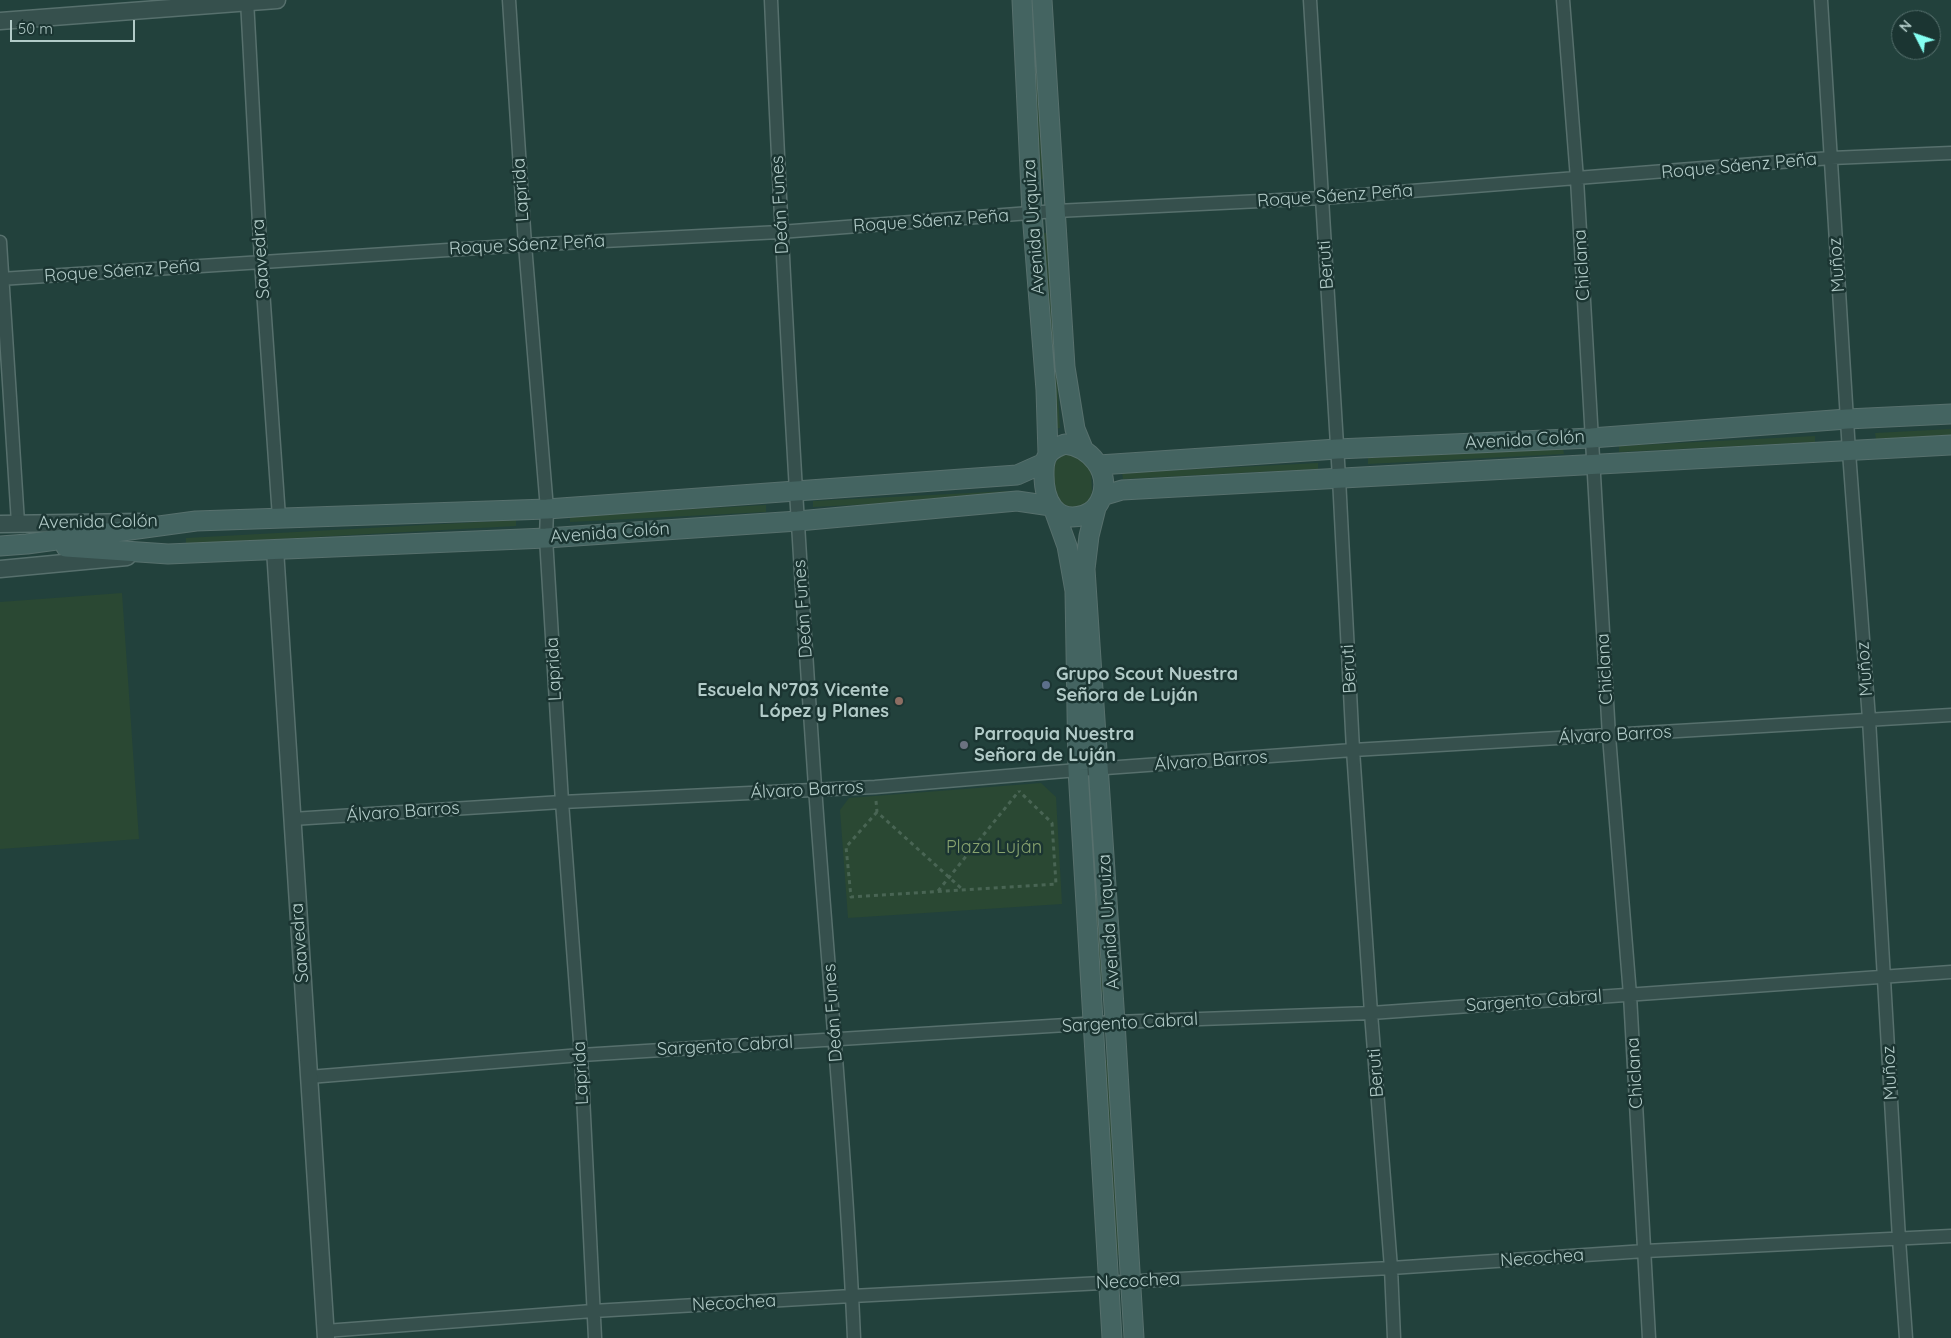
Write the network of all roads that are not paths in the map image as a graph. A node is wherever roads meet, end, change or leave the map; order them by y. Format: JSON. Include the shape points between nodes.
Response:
{"nodes":[{"id":1,"x":277,"y":0,"type":"edge"},
{"id":2,"x":508,"y":0,"type":"edge"},
{"id":3,"x":771,"y":0,"type":"edge"},
{"id":4,"x":1022,"y":0,"type":"edge"},
{"id":5,"x":1042,"y":0,"type":"edge"},
{"id":6,"x":1310,"y":0,"type":"edge"},
{"id":7,"x":1563,"y":0,"type":"edge"},
{"id":8,"x":1821,"y":0,"type":"edge"},
{"id":9,"x":247,"y":1,"type":"edge"},
{"id":10,"x":0,"y":21,"type":"edge"},
{"id":11,"x":1951,"y":153,"type":"edge"},
{"id":12,"x":1831,"y":158,"type":"junction"},
{"id":13,"x":1577,"y":179,"type":"junction"},
{"id":14,"x":1322,"y":198,"type":"junction"},
{"id":15,"x":1056,"y":212,"type":"junction"},
{"id":16,"x":1032,"y":213,"type":"junction"},
{"id":17,"x":780,"y":232,"type":"junction"},
{"id":18,"x":0,"y":242,"type":"edge"},
{"id":19,"x":525,"y":245,"type":"junction"},
{"id":20,"x":260,"y":261,"type":"junction"},
{"id":21,"x":1,"y":279,"type":"edge"},
{"id":22,"x":1951,"y":414,"type":"edge"},
{"id":23,"x":1847,"y":419,"type":"junction"},
{"id":24,"x":1592,"y":438,"type":"junction"},
{"id":25,"x":1951,"y":446,"type":"edge"},
{"id":26,"x":1337,"y":449,"type":"junction"},
{"id":27,"x":1084,"y":451,"type":"junction"},
{"id":28,"x":1849,"y":452,"type":"junction"},
{"id":29,"x":1046,"y":459,"type":"junction"},
{"id":30,"x":1100,"y":465,"type":"junction"},
{"id":31,"x":1593,"y":466,"type":"junction"},
{"id":32,"x":1339,"y":478,"type":"junction"},
{"id":33,"x":796,"y":490,"type":"junction"},
{"id":34,"x":1099,"y":502,"type":"junction"},
{"id":35,"x":1052,"y":508,"type":"junction"},
{"id":36,"x":547,"y":509,"type":"junction"},
{"id":37,"x":280,"y":517,"type":"junction"},
{"id":38,"x":196,"y":521,"type":"junction"},
{"id":39,"x":798,"y":521,"type":"junction"},
{"id":40,"x":18,"y":523,"type":"junction"},
{"id":41,"x":0,"y":524,"type":"edge"},
{"id":42,"x":546,"y":538,"type":"junction"},
{"id":43,"x":27,"y":544,"type":"junction"},
{"id":44,"x":0,"y":546,"type":"edge"},
{"id":45,"x":276,"y":548,"type":"junction"},
{"id":46,"x":168,"y":554,"type":"junction"},
{"id":47,"x":0,"y":569,"type":"edge"},
{"id":48,"x":1951,"y":715,"type":"edge"},
{"id":49,"x":1869,"y":719,"type":"junction"},
{"id":50,"x":1609,"y":736,"type":"junction"},
{"id":51,"x":1353,"y":750,"type":"junction"},
{"id":52,"x":1099,"y":769,"type":"junction"},
{"id":53,"x":1078,"y":770,"type":"junction"},
{"id":54,"x":815,"y":790,"type":"junction"},
{"id":55,"x":562,"y":802,"type":"junction"},
{"id":56,"x":292,"y":818,"type":"junction"},
{"id":57,"x":1951,"y":972,"type":"edge"},
{"id":58,"x":1885,"y":976,"type":"junction"},
{"id":59,"x":1630,"y":994,"type":"junction"},
{"id":60,"x":1371,"y":1013,"type":"junction"},
{"id":61,"x":1115,"y":1022,"type":"junction"},
{"id":62,"x":1094,"y":1024,"type":"junction"},
{"id":63,"x":836,"y":1040,"type":"junction"},
{"id":64,"x":581,"y":1055,"type":"junction"},
{"id":65,"x":309,"y":1077,"type":"junction"},
{"id":66,"x":1951,"y":1236,"type":"edge"},
{"id":67,"x":1899,"y":1239,"type":"junction"},
{"id":68,"x":1645,"y":1251,"type":"junction"},
{"id":69,"x":1391,"y":1268,"type":"junction"},
{"id":70,"x":1130,"y":1281,"type":"junction"},
{"id":71,"x":1108,"y":1282,"type":"junction"},
{"id":72,"x":852,"y":1296,"type":"junction"},
{"id":73,"x":593,"y":1311,"type":"junction"},
{"id":74,"x":325,"y":1335,"type":"edge"},
{"id":75,"x":595,"y":1338,"type":"edge"},
{"id":76,"x":854,"y":1338,"type":"edge"},
{"id":77,"x":1112,"y":1338,"type":"edge"},
{"id":78,"x":1134,"y":1338,"type":"edge"},
{"id":79,"x":1394,"y":1338,"type":"edge"},
{"id":80,"x":1649,"y":1338,"type":"edge"},
{"id":81,"x":1906,"y":1338,"type":"edge"}],
"edges":[{"from":1,"to":9,"type":"street"},
{"from":2,"to":19,"type":"street","name":"Laprida"},
{"from":3,"to":17,"type":"street","name":"Deán Funes"},
{"from":4,"to":16,"type":"main road","name":"Avenida Urquiza"},
{"from":5,"to":15,"type":"main road","name":"Avenida Urquiza"},
{"from":6,"to":14,"type":"street","name":"Beruti"},
{"from":7,"to":13,"type":"street","name":"Chiclana"},
{"from":8,"to":12,"type":"street","name":"Muñoz"},
{"from":9,"to":10,"type":"street"},
{"from":9,"to":20,"type":"street","name":"Saavedra"},
{"from":11,"to":12,"type":"street","name":"Roque Sáenz Peña"},
{"from":12,"to":13,"type":"street","name":"Roque Sáenz Peña"},
{"from":12,"to":23,"type":"street","name":"Muñoz"},
{"from":13,"to":14,"type":"street","name":"Roque Sáenz Peña"},
{"from":13,"to":24,"type":"street","name":"Chiclana"},
{"from":14,"to":15,"type":"street","name":"Roque Sáenz Peña"},
{"from":14,"to":26,"type":"street","name":"Beruti"},
{"from":15,"to":16,"type":"street","name":"Roque Sáenz Peña"},
{"from":15,"to":27,"type":"main road","name":"Avenida Urquiza","via":[[1065,367],[1075,429]]},
{"from":16,"to":17,"type":"street","name":"Roque Sáenz Peña"},
{"from":16,"to":29,"type":"main road","name":"Avenida Urquiza","via":[[1046,390]]},
{"from":17,"to":19,"type":"street","name":"Roque Sáenz Peña"},
{"from":17,"to":33,"type":"street","name":"Deán Funes"},
{"from":18,"to":21,"type":"street"},
{"from":19,"to":20,"type":"street","name":"Roque Sáenz Peña"},
{"from":19,"to":36,"type":"street","name":"Laprida"},
{"from":20,"to":21,"type":"street","name":"Roque Sáenz Peña"},
{"from":20,"to":37,"type":"street","name":"Saavedra"},
{"from":21,"to":40,"type":"street"},
{"from":22,"to":23,"type":"main road","name":"Avenida Colón"},
{"from":23,"to":24,"type":"main road","name":"Avenida Colón"},
{"from":23,"to":28,"type":"street","name":"Muñoz"},
{"from":24,"to":26,"type":"main road","name":"Avenida Colón"},
{"from":24,"to":31,"type":"street","name":"Chiclana"},
{"from":25,"to":28,"type":"main road","name":"Avenida Colón"},
{"from":26,"to":30,"type":"main road","name":"Avenida Colón"},
{"from":26,"to":32,"type":"street","name":"Beruti"},
{"from":27,"to":29,"type":"main road","via":[[1076,445],[1065,444],[1055,447]]},
{"from":27,"to":30,"type":"main road"},
{"from":28,"to":31,"type":"main road","name":"Avenida Colón"},
{"from":28,"to":49,"type":"street","name":"Muñoz"},
{"from":29,"to":33,"type":"main road","name":"Avenida Colón","via":[[1017,475]]},
{"from":29,"to":35,"type":"main road","via":[[1045,492]]},
{"from":30,"to":34,"type":"main road","via":[[1104,481]]},
{"from":31,"to":32,"type":"main road","name":"Avenida Colón"},
{"from":31,"to":50,"type":"street","name":"Chiclana"},
{"from":32,"to":34,"type":"main road","name":"Avenida Colón","via":[[1122,490]]},
{"from":32,"to":51,"type":"street","name":"Beruti"},
{"from":33,"to":36,"type":"main road","name":"Avenida Colón"},
{"from":33,"to":39,"type":"street","name":"Deán Funes"},
{"from":34,"to":35,"type":"main road","via":[[1087,514],[1075,518],[1065,517]]},
{"from":34,"to":52,"type":"main road","name":"Avenida Urquiza","via":[[1089,536],[1085,569]]},
{"from":35,"to":39,"type":"main road","name":"Avenida Colón","via":[[1017,501]]},
{"from":35,"to":53,"type":"main road","name":"Avenida Urquiza","via":[[1068,546],[1075,591]]},
{"from":36,"to":37,"type":"main road","name":"Avenida Colón"},
{"from":36,"to":42,"type":"street","name":"Laprida"},
{"from":37,"to":38,"type":"main road","name":"Avenida Colón"},
{"from":38,"to":40,"type":"street","name":"Avenida Colón"},
{"from":38,"to":43,"type":"main road","name":"Avenida Colón"},
{"from":39,"to":42,"type":"main road","name":"Avenida Colón"},
{"from":39,"to":54,"type":"street","name":"Deán Funes"},
{"from":40,"to":41,"type":"street","name":"Avenida Colón"},
{"from":42,"to":45,"type":"main road","name":"Avenida Colón"},
{"from":42,"to":55,"type":"street","name":"Laprida"},
{"from":43,"to":44,"type":"main road","name":"Avenida Colón"},
{"from":43,"to":46,"type":"main road","name":"Avenida Colón"},
{"from":45,"to":46,"type":"main road","name":"Avenida Colón"},
{"from":45,"to":56,"type":"street","name":"Saavedra"},
{"from":46,"to":47,"type":"street","name":"Avenida Colón"},
{"from":48,"to":49,"type":"street","name":"Álvaro Barros"},
{"from":49,"to":50,"type":"street","name":"Álvaro Barros"},
{"from":49,"to":58,"type":"street","name":"Muñoz"},
{"from":50,"to":51,"type":"street","name":"Álvaro Barros"},
{"from":50,"to":59,"type":"street","name":"Chiclana"},
{"from":51,"to":52,"type":"street","name":"Álvaro Barros"},
{"from":51,"to":60,"type":"street","name":"Beruti"},
{"from":52,"to":53,"type":"street","name":"Álvaro Barros"},
{"from":52,"to":61,"type":"main road","name":"Avenida Urquiza"},
{"from":53,"to":54,"type":"street","name":"Álvaro Barros"},
{"from":53,"to":62,"type":"main road","name":"Avenida Urquiza"},
{"from":54,"to":55,"type":"street","name":"Álvaro Barros"},
{"from":54,"to":63,"type":"street","name":"Deán Funes"},
{"from":55,"to":56,"type":"street","name":"Álvaro Barros"},
{"from":55,"to":64,"type":"street","name":"Laprida"},
{"from":56,"to":65,"type":"street","name":"Saavedra"},
{"from":57,"to":58,"type":"street","name":"Sargento Cabral"},
{"from":58,"to":59,"type":"street","name":"Sargento Cabral"},
{"from":58,"to":67,"type":"street","name":"Muñoz"},
{"from":59,"to":60,"type":"street","name":"Sargento Cabral"},
{"from":59,"to":68,"type":"street","name":"Chiclana"},
{"from":60,"to":61,"type":"street","name":"Sargento Cabral"},
{"from":60,"to":69,"type":"street","name":"Beruti"},
{"from":61,"to":62,"type":"street","name":"Sargento Cabral"},
{"from":61,"to":70,"type":"main road","name":"Avenida Urquiza"},
{"from":62,"to":63,"type":"street","name":"Sargento Cabral"},
{"from":62,"to":71,"type":"main road","name":"Avenida Urquiza"},
{"from":63,"to":64,"type":"street","name":"Sargento Cabral"},
{"from":63,"to":72,"type":"street","name":"Deán Funes"},
{"from":64,"to":65,"type":"street","name":"Sargento Cabral"},
{"from":64,"to":73,"type":"street","name":"Laprida"},
{"from":65,"to":74,"type":"street","name":"Saavedra"},
{"from":66,"to":67,"type":"street","name":"Necochea"},
{"from":67,"to":68,"type":"street","name":"Necochea"},
{"from":67,"to":81,"type":"street","name":"Muñoz"},
{"from":68,"to":69,"type":"street","name":"Necochea"},
{"from":68,"to":80,"type":"street","name":"Chiclana"},
{"from":69,"to":70,"type":"street","name":"Necochea"},
{"from":69,"to":79,"type":"street","name":"Beruti"},
{"from":70,"to":71,"type":"street","name":"Necochea"},
{"from":70,"to":78,"type":"main road","name":"Avenida Urquiza"},
{"from":71,"to":72,"type":"street","name":"Necochea"},
{"from":71,"to":77,"type":"main road","name":"Avenida Urquiza"},
{"from":72,"to":73,"type":"street","name":"Necochea"},
{"from":72,"to":76,"type":"street","name":"Deán Funes"},
{"from":73,"to":74,"type":"street","name":"Necochea"},
{"from":73,"to":75,"type":"street","name":"Laprida"}]}
